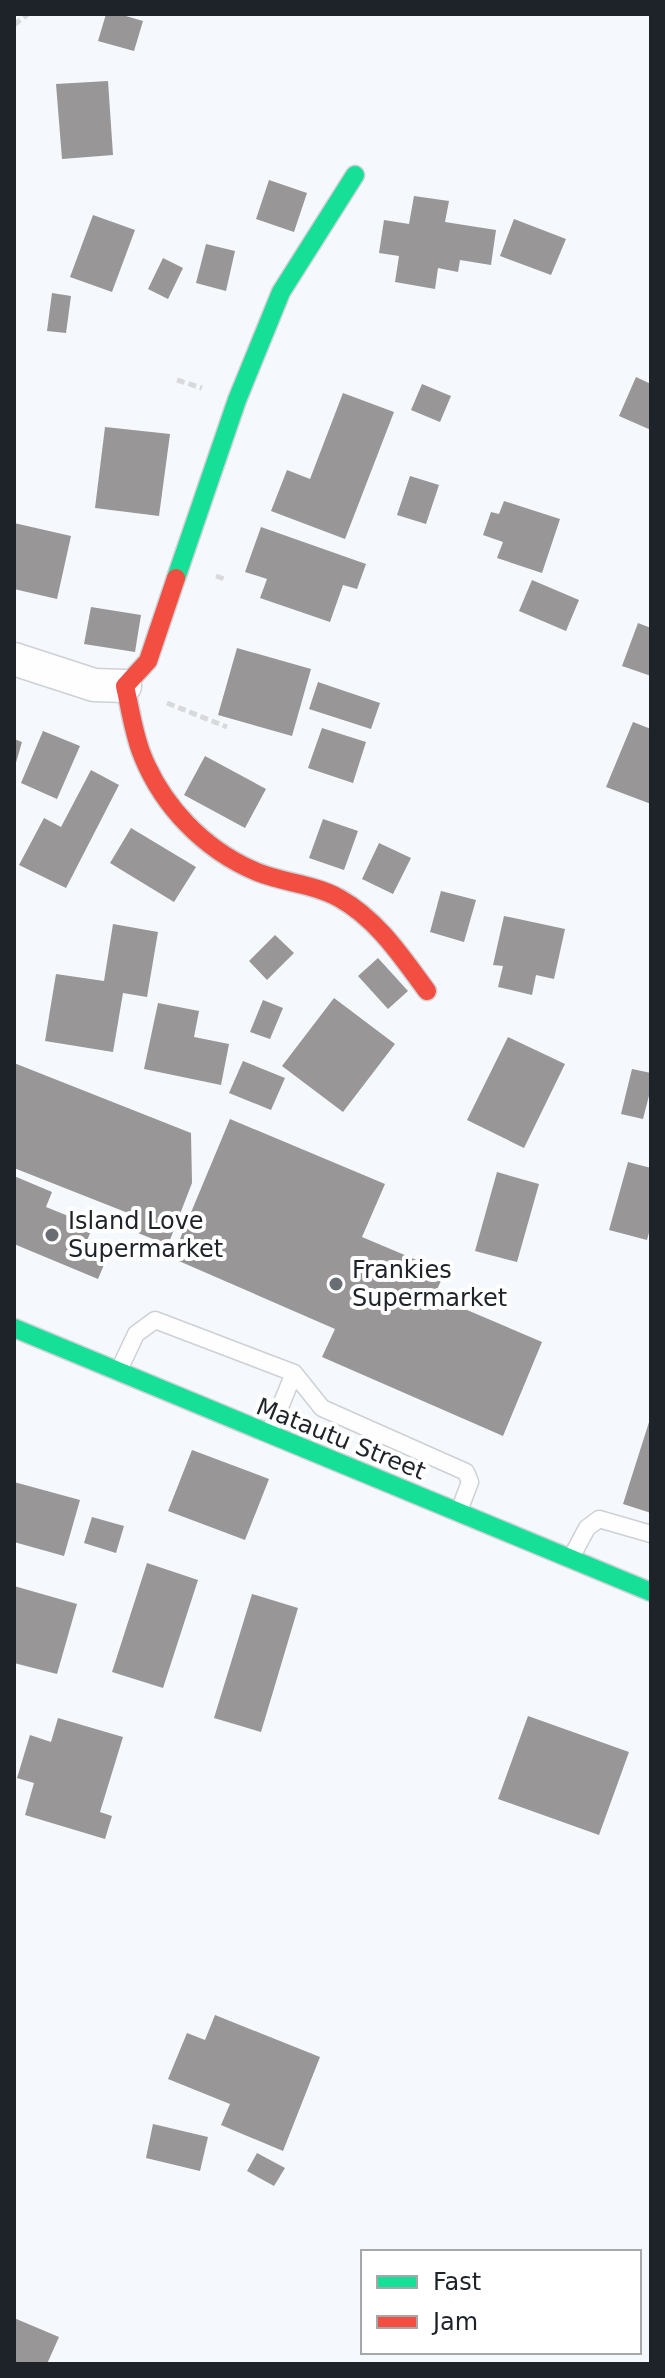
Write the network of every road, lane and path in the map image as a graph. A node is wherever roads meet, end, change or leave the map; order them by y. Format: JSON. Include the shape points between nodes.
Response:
{"nodes":[{"id":1,"x":28,"y":14,"type":"edge"},
{"id":2,"x":14,"y":25,"type":"edge"},
{"id":3,"x":355,"y":175,"type":"dead end"},
{"id":4,"x":14,"y":659,"type":"edge"},
{"id":5,"x":125,"y":686,"type":"junction"},
{"id":6,"x":227,"y":727,"type":"dead end"},
{"id":7,"x":427,"y":991,"type":"dead end"},
{"id":8,"x":14,"y":1328,"type":"edge"},
{"id":9,"x":118,"y":1372,"type":"junction"},
{"id":10,"x":294,"y":1373,"type":"junction"},
{"id":11,"x":268,"y":1435,"type":"junction"},
{"id":12,"x":458,"y":1513,"type":"junction"},
{"id":13,"x":651,"y":1534,"type":"edge"},
{"id":14,"x":572,"y":1558,"type":"junction"},
{"id":15,"x":651,"y":1592,"type":"edge"}],
"edges":[{"from":1,"to":2,"type":"path"},
{"from":3,"to":5,"type":"street","via":[[281,292],[237,400],[148,661]]},
{"from":4,"to":5,"type":"street","via":[[94,685]]},
{"from":5,"to":6,"type":"path"},
{"from":5,"to":7,"type":"street","via":[[145,762],[179,819],[229,858],[258,873],[337,896],[368,917]]},
{"from":8,"to":9,"type":"street","name":"Matautu Street"},
{"from":9,"to":10,"type":"lane","via":[[136,1334],[155,1320]]},
{"from":9,"to":11,"type":"street","name":"Matautu Street"},
{"from":10,"to":11,"type":"lane"},
{"from":10,"to":12,"type":"lane","via":[[322,1408],[466,1472],[470,1482]]},
{"from":11,"to":12,"type":"street","name":"Matautu Street"},
{"from":12,"to":14,"type":"street","name":"Matautu Street"},
{"from":13,"to":14,"type":"lane","via":[[599,1519],[587,1528]]},
{"from":14,"to":15,"type":"street","name":"Matautu Street"}]}
